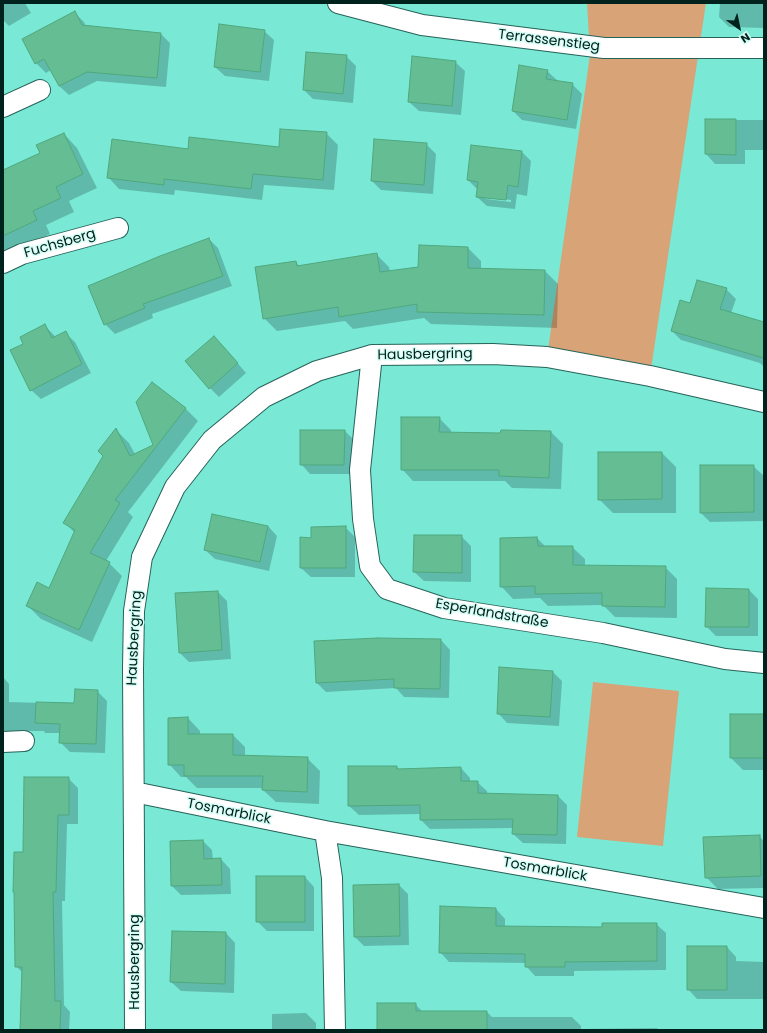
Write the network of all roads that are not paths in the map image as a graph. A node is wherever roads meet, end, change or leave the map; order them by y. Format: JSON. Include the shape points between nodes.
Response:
{"nodes":[{"id":1,"x":338,"y":3,"type":"edge"},
{"id":2,"x":764,"y":48,"type":"edge"},
{"id":3,"x":40,"y":90,"type":"dead end"},
{"id":4,"x":3,"y":107,"type":"edge"},
{"id":5,"x":118,"y":228,"type":"dead end"},
{"id":6,"x":3,"y":263,"type":"edge"},
{"id":7,"x":372,"y":355,"type":"junction"},
{"id":8,"x":764,"y":402,"type":"edge"},
{"id":9,"x":764,"y":663,"type":"edge"},
{"id":10,"x":24,"y":741,"type":"dead end"},
{"id":11,"x":3,"y":742,"type":"edge"},
{"id":12,"x":134,"y":792,"type":"junction"},
{"id":13,"x":325,"y":831,"type":"junction"},
{"id":14,"x":764,"y":908,"type":"edge"},
{"id":15,"x":135,"y":1030,"type":"edge"},
{"id":16,"x":335,"y":1030,"type":"edge"}],
"edges":[{"from":1,"to":2,"type":"street","name":"Terrassenstieg","via":[[422,25],[604,48]]},
{"from":3,"to":4,"type":"street"},
{"from":5,"to":6,"type":"street","name":"Fuchsberg","via":[[22,254]]},
{"from":7,"to":8,"type":"street","name":"Hausbergring","via":[[493,354],[547,357],[650,376]]},
{"from":7,"to":9,"type":"street","name":"Esperlandstraße","via":[[360,470],[363,519],[370,566],[387,589],[444,608],[603,633],[726,659]]},
{"from":7,"to":12,"type":"street","name":"Hausbergring","via":[[317,371],[264,397],[212,440],[174,487],[142,557],[134,610]]},
{"from":10,"to":11,"type":"street"},
{"from":12,"to":13,"type":"street","name":"Tosmarblick"},
{"from":12,"to":15,"type":"street","name":"Hausbergring"},
{"from":13,"to":14,"type":"street","name":"Tosmarblick"},
{"from":13,"to":16,"type":"street","via":[[332,878]]}]}
